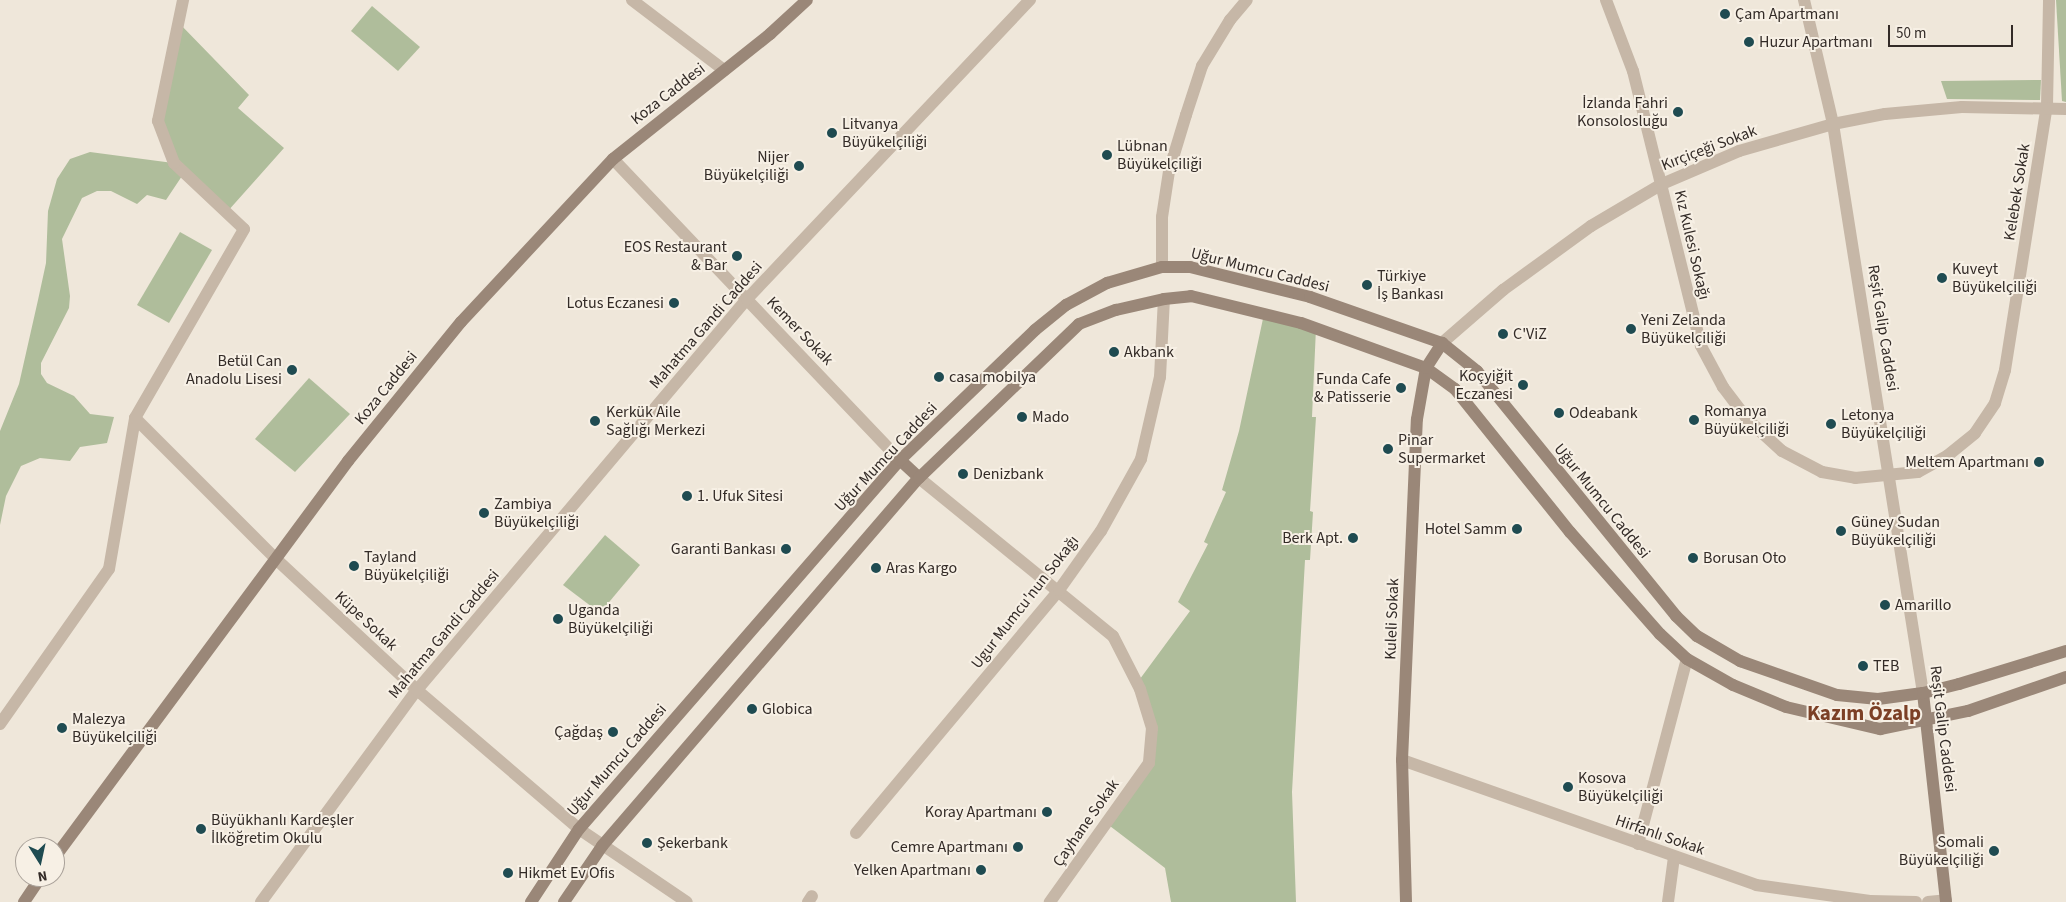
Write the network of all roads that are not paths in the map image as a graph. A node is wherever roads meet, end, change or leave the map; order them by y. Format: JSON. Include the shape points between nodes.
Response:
{"nodes":[{"id":1,"x":183,"y":0,"type":"edge"},
{"id":2,"x":632,"y":0,"type":"edge"},
{"id":3,"x":807,"y":0,"type":"edge"},
{"id":4,"x":1030,"y":0,"type":"edge"},
{"id":5,"x":1248,"y":0,"type":"edge"},
{"id":6,"x":1606,"y":0,"type":"edge"},
{"id":7,"x":1804,"y":0,"type":"edge"},
{"id":8,"x":2049,"y":0,"type":"edge"},
{"id":9,"x":724,"y":70,"type":"junction"},
{"id":10,"x":2046,"y":106,"type":"junction"},
{"id":11,"x":2066,"y":109,"type":"edge"},
{"id":12,"x":1833,"y":124,"type":"junction"},
{"id":13,"x":613,"y":159,"type":"junction"},
{"id":14,"x":1662,"y":184,"type":"junction"},
{"id":15,"x":1162,"y":267,"type":"junction"},
{"id":16,"x":747,"y":299,"type":"junction"},
{"id":17,"x":1164,"y":299,"type":"junction"},
{"id":18,"x":1442,"y":343,"type":"junction"},
{"id":19,"x":1426,"y":368,"type":"junction"},
{"id":20,"x":135,"y":418,"type":"junction"},
{"id":21,"x":900,"y":460,"type":"junction"},
{"id":22,"x":1890,"y":476,"type":"junction"},
{"id":23,"x":919,"y":478,"type":"junction"},
{"id":24,"x":277,"y":560,"type":"junction"},
{"id":25,"x":1059,"y":590,"type":"junction"},
{"id":26,"x":2066,"y":651,"type":"edge"},
{"id":27,"x":1687,"y":659,"type":"junction"},
{"id":28,"x":2066,"y":677,"type":"edge"},
{"id":29,"x":416,"y":690,"type":"junction"},
{"id":30,"x":1923,"y":693,"type":"junction"},
{"id":31,"x":1928,"y":721,"type":"junction"},
{"id":32,"x":0,"y":724,"type":"edge"},
{"id":33,"x":1402,"y":760,"type":"junction"},
{"id":34,"x":579,"y":828,"type":"junction"},
{"id":35,"x":856,"y":834,"type":"dead end"},
{"id":36,"x":65,"y":843,"type":"edge"},
{"id":37,"x":1638,"y":844,"type":"junction"},
{"id":38,"x":602,"y":846,"type":"junction"},
{"id":39,"x":1674,"y":857,"type":"junction"},
{"id":40,"x":34,"y":887,"type":"edge"},
{"id":41,"x":1946,"y":901,"type":"edge"},
{"id":42,"x":24,"y":902,"type":"edge"},
{"id":43,"x":261,"y":902,"type":"edge"},
{"id":44,"x":531,"y":902,"type":"edge"},
{"id":45,"x":564,"y":902,"type":"edge"},
{"id":46,"x":687,"y":902,"type":"edge"},
{"id":47,"x":1050,"y":902,"type":"edge"},
{"id":48,"x":1406,"y":902,"type":"edge"},
{"id":49,"x":1668,"y":902,"type":"edge"},
{"id":50,"x":1916,"y":902,"type":"edge"},
{"id":51,"x":1928,"y":902,"type":"edge"}],
"edges":[{"from":1,"to":20,"type":"street","via":[[158,121],[174,163],[244,229]]},
{"from":2,"to":9,"type":"street"},
{"from":3,"to":9,"type":"main road","name":"Koza Caddesi"},
{"from":4,"to":16,"type":"street","name":"Mahatma Gandi Caddesi"},
{"from":5,"to":15,"type":"street","via":[[1230,20],[1202,66],[1188,107],[1169,170],[1162,217]]},
{"from":6,"to":14,"type":"street","name":"Kız Kulesi Sokağı","via":[[1633,71]]},
{"from":7,"to":12,"type":"street","name":"Reşit Galip Caddesi"},
{"from":8,"to":10,"type":"street","name":"Kelebek Sokak"},
{"from":9,"to":13,"type":"main road","name":"Koza Caddesi"},
{"from":10,"to":11,"type":"street","name":"Kırçiçeği Sokak"},
{"from":10,"to":12,"type":"street","name":"Kırçiçeği Sokak","via":[[1960,107],[1885,114]]},
{"from":10,"to":22,"type":"street","name":"Kelebek Sokak","via":[[2005,370],[1995,403],[1975,433],[1947,456],[1918,472]]},
{"from":12,"to":14,"type":"street","name":"Kırçiçeği Sokak","via":[[1739,151]]},
{"from":12,"to":22,"type":"street","name":"Reşit Galip Caddesi"},
{"from":13,"to":16,"type":"street","name":"Kemer Sokak"},
{"from":13,"to":24,"type":"main road","name":"Koza Caddesi","via":[[461,322],[348,462]]},
{"from":14,"to":18,"type":"street","name":"Kırçiçeği Sokak","via":[[1591,226],[1503,290]]},
{"from":14,"to":22,"type":"street","name":"Kız Kulesi Sokağı","via":[[1701,346],[1723,387],[1748,420],[1782,451],[1822,472],[1855,478]]},
{"from":15,"to":18,"type":"main road","name":"Uğur Mumcu Caddesi","via":[[1190,267],[1310,297]]},
{"from":15,"to":21,"type":"main road","name":"Uğur Mumcu Caddesi","via":[[1107,282],[1066,305],[1035,330]]},
{"from":16,"to":21,"type":"street","name":"Kemer Sokak"},
{"from":16,"to":29,"type":"street","name":"Mahatma Gandi Caddesi"},
{"from":17,"to":19,"type":"main road","via":[[1191,296],[1301,323]]},
{"from":17,"to":23,"type":"main road","via":[[1116,310],[1079,324]]},
{"from":17,"to":25,"type":"street","name":"Ugur Mumcu'nun Sokağı","via":[[1160,378],[1141,459],[1101,531]]},
{"from":18,"to":19,"type":"main road","name":"Kuleli Sokak"},
{"from":18,"to":30,"type":"main road","name":"Uğur Mumcu Caddesi","via":[[1477,371],[1640,573],[1697,636],[1740,661],[1837,694],[1878,699]]},
{"from":19,"to":27,"type":"main road","via":[[1455,389],[1608,576]]},
{"from":19,"to":33,"type":"main road","name":"Kuleli Sokak","via":[[1417,418]]},
{"from":20,"to":24,"type":"street","name":"Küpe Sokak"},
{"from":20,"to":32,"type":"street","via":[[109,569]]},
{"from":21,"to":23,"type":"main road"},
{"from":21,"to":34,"type":"main road","name":"Uğur Mumcu Caddesi"},
{"from":22,"to":30,"type":"street","name":"Reşit Galip Caddesi"},
{"from":23,"to":25,"type":"street"},
{"from":23,"to":38,"type":"main road"},
{"from":24,"to":29,"type":"street","name":"Küpe Sokak"},
{"from":24,"to":36,"type":"main road","name":"Koza Caddesi"},
{"from":25,"to":35,"type":"street","name":"Ugur Mumcu'nun Sokağı"},
{"from":25,"to":47,"type":"street","name":"Çayhane Sokak","via":[[1113,636],[1140,689],[1152,728],[1149,762]]},
{"from":26,"to":30,"type":"main road","name":"Uğur Mumcu Caddesi"},
{"from":27,"to":31,"type":"main road","via":[[1733,685],[1786,707],[1830,719],[1880,729]]},
{"from":27,"to":37,"type":"street"},
{"from":28,"to":31,"type":"main road"},
{"from":29,"to":34,"type":"street","name":"Küpe Sokak"},
{"from":29,"to":43,"type":"street","name":"Mahatma Gandi Caddesi"},
{"from":30,"to":31,"type":"main road","name":"Reşit Galip Caddesi"},
{"from":31,"to":41,"type":"main road","name":"Reşit Galip Caddesi"},
{"from":33,"to":37,"type":"street","name":"Hirfanlı Sokak"},
{"from":33,"to":48,"type":"main road","name":"Kuleli Sokak"},
{"from":34,"to":38,"type":"street","name":"Küpe Sokak"},
{"from":34,"to":44,"type":"main road","name":"Uğur Mumcu Caddesi"},
{"from":37,"to":39,"type":"street","name":"Hirfanlı Sokak"},
{"from":38,"to":45,"type":"main road"},
{"from":38,"to":46,"type":"street","name":"Küpe Sokak"},
{"from":39,"to":49,"type":"street"},
{"from":39,"to":50,"type":"street","name":"Hirfanlı Sokak","via":[[1756,885],[1870,901]]},
{"from":40,"to":42,"type":"main road"},
{"from":41,"to":51,"type":"street"}]}
